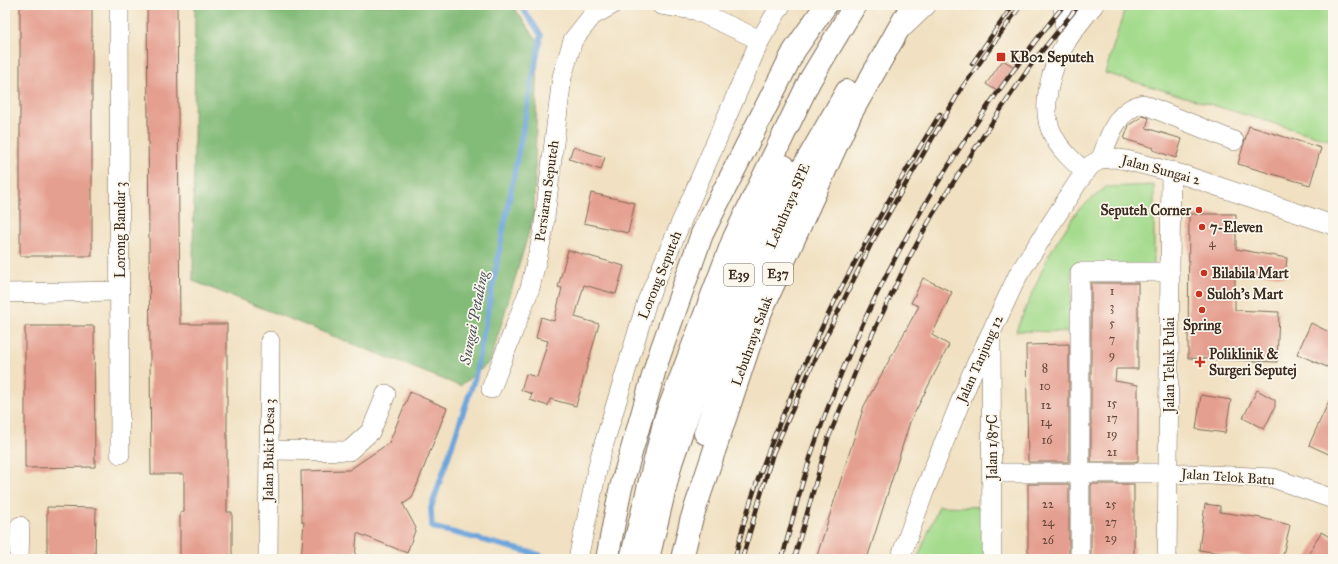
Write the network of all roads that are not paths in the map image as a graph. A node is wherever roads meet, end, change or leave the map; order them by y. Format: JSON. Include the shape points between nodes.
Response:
{"nodes":[{"id":1,"x":119,"y":5,"type":"edge"},
{"id":2,"x":612,"y":5,"type":"edge"},
{"id":3,"x":661,"y":5,"type":"edge"},
{"id":4,"x":781,"y":5,"type":"edge"},
{"id":5,"x":826,"y":5,"type":"edge"},
{"id":6,"x":855,"y":5,"type":"edge"},
{"id":7,"x":866,"y":5,"type":"edge"},
{"id":8,"x":897,"y":5,"type":"edge"},
{"id":9,"x":912,"y":5,"type":"edge"},
{"id":10,"x":927,"y":5,"type":"edge"},
{"id":11,"x":1063,"y":5,"type":"edge"},
{"id":12,"x":1094,"y":5,"type":"edge"},
{"id":13,"x":895,"y":35,"type":"junction"},
{"id":14,"x":760,"y":40,"type":"junction"},
{"id":15,"x":1066,"y":43,"type":"junction"},
{"id":16,"x":1234,"y":141,"type":"dead end"},
{"id":17,"x":1101,"y":159,"type":"junction"},
{"id":18,"x":1171,"y":171,"type":"junction"},
{"id":19,"x":1085,"y":172,"type":"junction"},
{"id":20,"x":1333,"y":225,"type":"edge"},
{"id":21,"x":702,"y":234,"type":"junction"},
{"id":22,"x":1170,"y":272,"type":"junction"},
{"id":23,"x":120,"y":291,"type":"junction"},
{"id":24,"x":5,"y":294,"type":"edge"},
{"id":25,"x":991,"y":336,"type":"junction"},
{"id":26,"x":270,"y":341,"type":"dead end"},
{"id":27,"x":491,"y":389,"type":"dead end"},
{"id":28,"x":386,"y":394,"type":"dead end"},
{"id":29,"x":666,"y":419,"type":"junction"},
{"id":30,"x":270,"y":450,"type":"junction"},
{"id":31,"x":120,"y":454,"type":"dead end"},
{"id":32,"x":992,"y":473,"type":"junction"},
{"id":33,"x":1080,"y":473,"type":"junction"},
{"id":34,"x":1168,"y":473,"type":"junction"},
{"id":35,"x":1333,"y":499,"type":"edge"},
{"id":36,"x":20,"y":526,"type":"dead end"},
{"id":37,"x":19,"y":559,"type":"edge"},
{"id":38,"x":268,"y":559,"type":"edge"},
{"id":39,"x":578,"y":559,"type":"edge"},
{"id":40,"x":607,"y":559,"type":"edge"},
{"id":41,"x":631,"y":559,"type":"edge"},
{"id":42,"x":648,"y":559,"type":"edge"},
{"id":43,"x":673,"y":559,"type":"edge"},
{"id":44,"x":682,"y":559,"type":"edge"},
{"id":45,"x":900,"y":559,"type":"edge"},
{"id":46,"x":992,"y":559,"type":"edge"},
{"id":47,"x":1080,"y":559,"type":"edge"},
{"id":48,"x":1167,"y":559,"type":"edge"}],
"edges":[{"from":1,"to":23,"type":"street","name":"Lorong Bandar 3"},
{"from":2,"to":27,"type":"street","name":"Persiaran Seputeh","via":[[592,16],[573,40],[562,77],[543,233],[530,288]]},
{"from":3,"to":14,"type":"street","via":[[695,10]]},
{"from":4,"to":14,"type":"street","name":"Lorong Seputeh"},
{"from":5,"to":21,"type":"highway","via":[[794,52]]},
{"from":6,"to":29,"type":"highway","via":[[810,80],[734,238]]},
{"from":7,"to":42,"type":"highway","name":"Lebuhraya SPE","number":"E39","via":[[844,39],[785,163],[723,312],[671,463]]},
{"from":8,"to":43,"type":"highway","name":"Lebuhraya SPE","number":"E39","via":[[801,171],[747,303],[692,471]]},
{"from":9,"to":13,"type":"highway","name":"Lebuhraya Salak","number":"E37"},
{"from":10,"to":13,"type":"street"},
{"from":11,"to":15,"type":"street"},
{"from":12,"to":15,"type":"street"},
{"from":13,"to":44,"type":"highway","name":"Lebuhraya Salak","number":"E37","via":[[851,113],[759,316],[691,521]]},
{"from":14,"to":39,"type":"street","name":"Lorong Seputeh","via":[[647,301],[600,457]]},
{"from":15,"to":19,"type":"street","via":[[1053,73],[1048,92],[1047,114],[1052,135]]},
{"from":16,"to":17,"type":"street","via":[[1143,104],[1132,106],[1112,128]]},
{"from":17,"to":18,"type":"street","name":"Jalan Sungai 2","via":[[1114,158]]},
{"from":17,"to":19,"type":"street","name":"Jalan Sungai 2"},
{"from":18,"to":20,"type":"street","name":"Jalan Sungai 2"},
{"from":18,"to":22,"type":"street","name":"Jalan Teluk Pulai"},
{"from":19,"to":25,"type":"street","name":"Jalan Tanjung 12","via":[[1018,275]]},
{"from":21,"to":29,"type":"highway"},
{"from":21,"to":40,"type":"highway","via":[[657,362],[620,491]]},
{"from":22,"to":33,"type":"street","via":[[1080,272]]},
{"from":22,"to":34,"type":"street","name":"Jalan Teluk Pulai"},
{"from":23,"to":24,"type":"street"},
{"from":23,"to":31,"type":"street","name":"Lorong Bandar 3"},
{"from":25,"to":32,"type":"street","name":"Jalan 1/87C"},
{"from":25,"to":45,"type":"street","name":"Jalan Tanjung 12","via":[[972,373],[932,471]]},
{"from":26,"to":30,"type":"street","name":"Jalan Bukit Desa 3"},
{"from":28,"to":30,"type":"street","via":[[371,431],[349,451]]},
{"from":29,"to":41,"type":"highway"},
{"from":30,"to":38,"type":"street","name":"Jalan Bukit Desa 3"},
{"from":32,"to":33,"type":"street","name":"Jalan Telok Batu"},
{"from":32,"to":46,"type":"street","name":"Jalan 1/87C"},
{"from":33,"to":34,"type":"street","name":"Jalan Telok Batu"},
{"from":33,"to":47,"type":"street"},
{"from":34,"to":35,"type":"street","name":"Jalan Telok Batu","via":[[1274,478]]},
{"from":34,"to":48,"type":"street","name":"Jalan Teluk Pulai"},
{"from":36,"to":37,"type":"street"}]}
